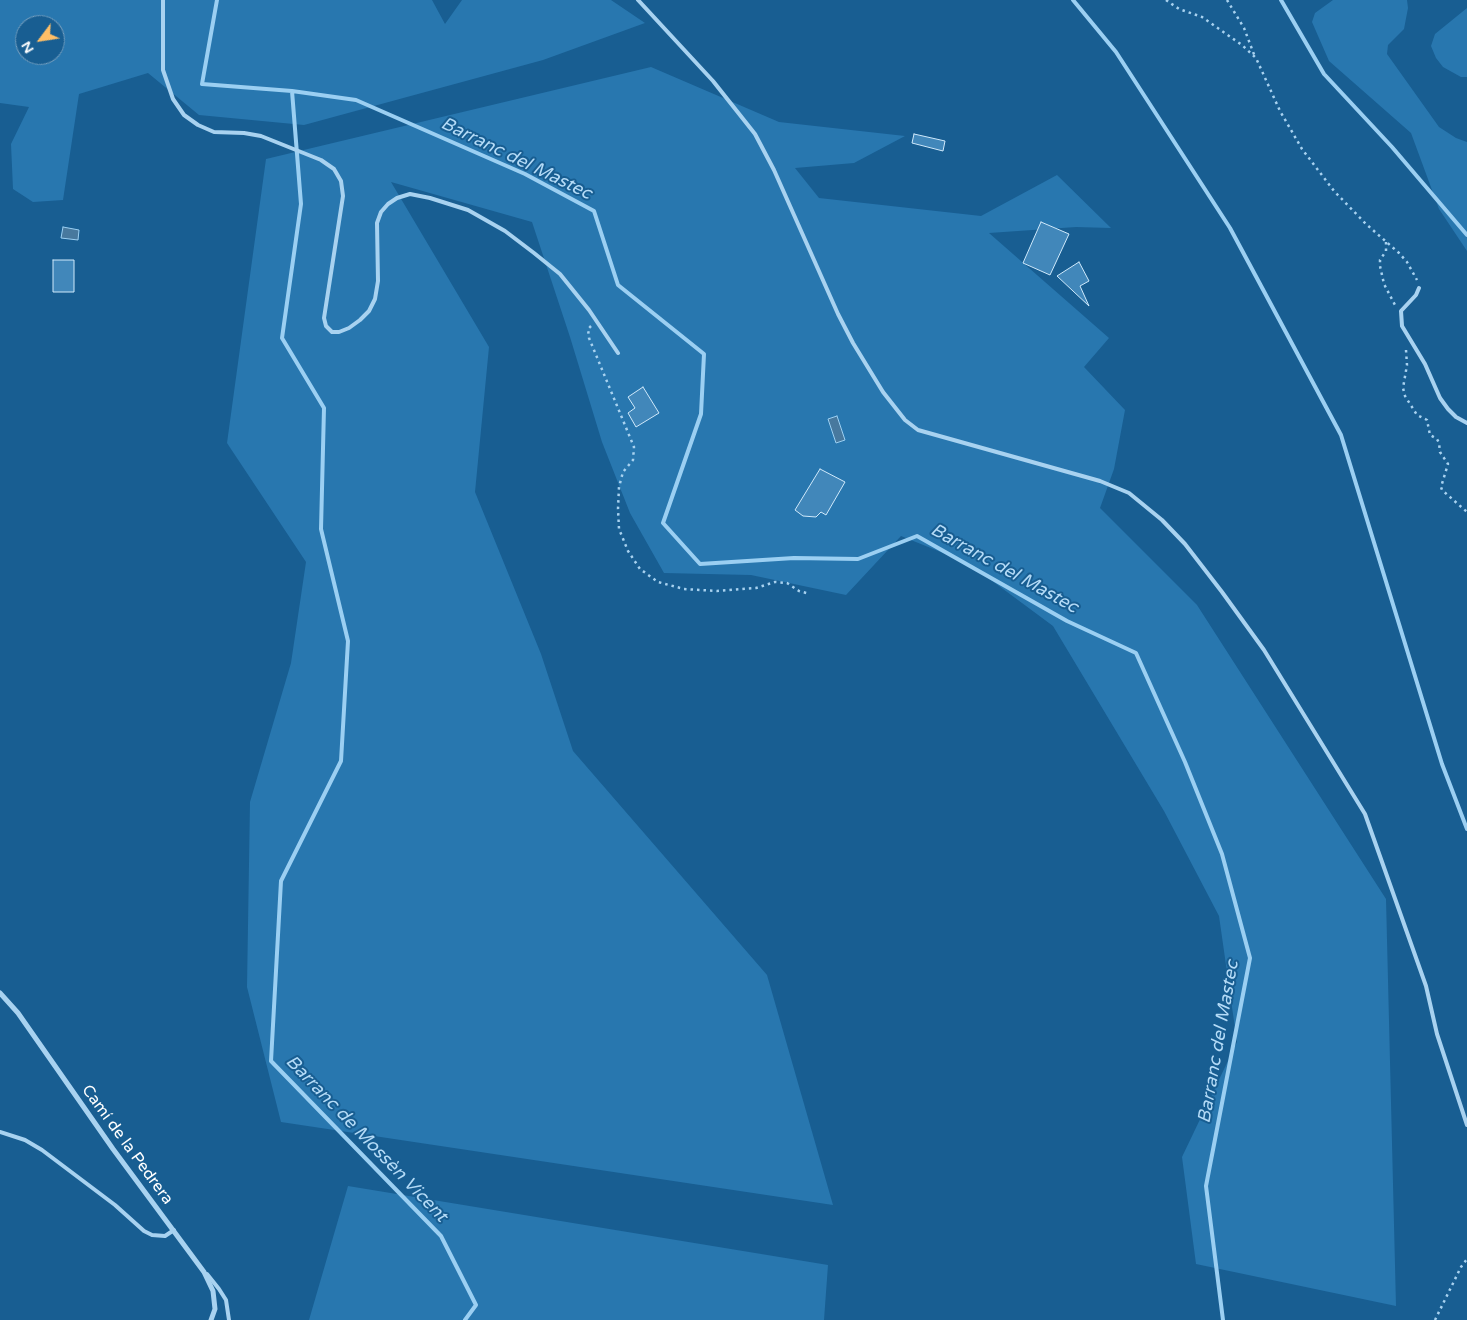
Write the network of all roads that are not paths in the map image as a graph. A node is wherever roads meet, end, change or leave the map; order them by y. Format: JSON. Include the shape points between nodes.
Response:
{"nodes":[{"id":1,"x":163,"y":0,"type":"edge"},
{"id":2,"x":638,"y":0,"type":"edge"},
{"id":3,"x":1419,"y":288,"type":"road end"},
{"id":4,"x":618,"y":353,"type":"dead end"},
{"id":5,"x":1467,"y":423,"type":"edge"},
{"id":6,"x":0,"y":993,"type":"edge"},
{"id":7,"x":1467,"y":1125,"type":"edge"},
{"id":8,"x":0,"y":1132,"type":"edge"},
{"id":9,"x":174,"y":1230,"type":"junction"},
{"id":10,"x":204,"y":1272,"type":"junction"},
{"id":11,"x":212,"y":1320,"type":"edge"},
{"id":12,"x":229,"y":1320,"type":"edge"}],
"edges":[{"from":1,"to":4,"type":"lane","via":[[164,70],[173,99],[184,115],[214,132],[261,136],[321,160],[334,169],[341,182],[344,196],[324,318],[332,332],[349,328],[369,311],[378,281],[377,223],[380,212],[397,198],[410,194],[468,210],[534,252],[560,274]]},
{"from":2,"to":7,"type":"lane","via":[[713,81],[755,134],[853,344],[905,420],[918,430],[1100,481],[1129,493],[1185,544],[1222,592],[1264,650],[1365,814],[1426,986],[1448,1072]]},
{"from":3,"to":5,"type":"lane","via":[[1401,311],[1402,326],[1425,364],[1440,398],[1456,417]]},
{"from":6,"to":9,"type":"street","name":"Camí de la Pedrera","via":[[18,1013]]},
{"from":8,"to":9,"type":"lane","via":[[42,1150],[152,1236],[165,1236]]},
{"from":9,"to":10,"type":"street","name":"Camí de la Pedrera"},
{"from":10,"to":11,"type":"street","name":"Camí de la Pedrera","via":[[213,1291],[215,1309]]},
{"from":10,"to":12,"type":"lane","via":[[226,1300]]}]}
